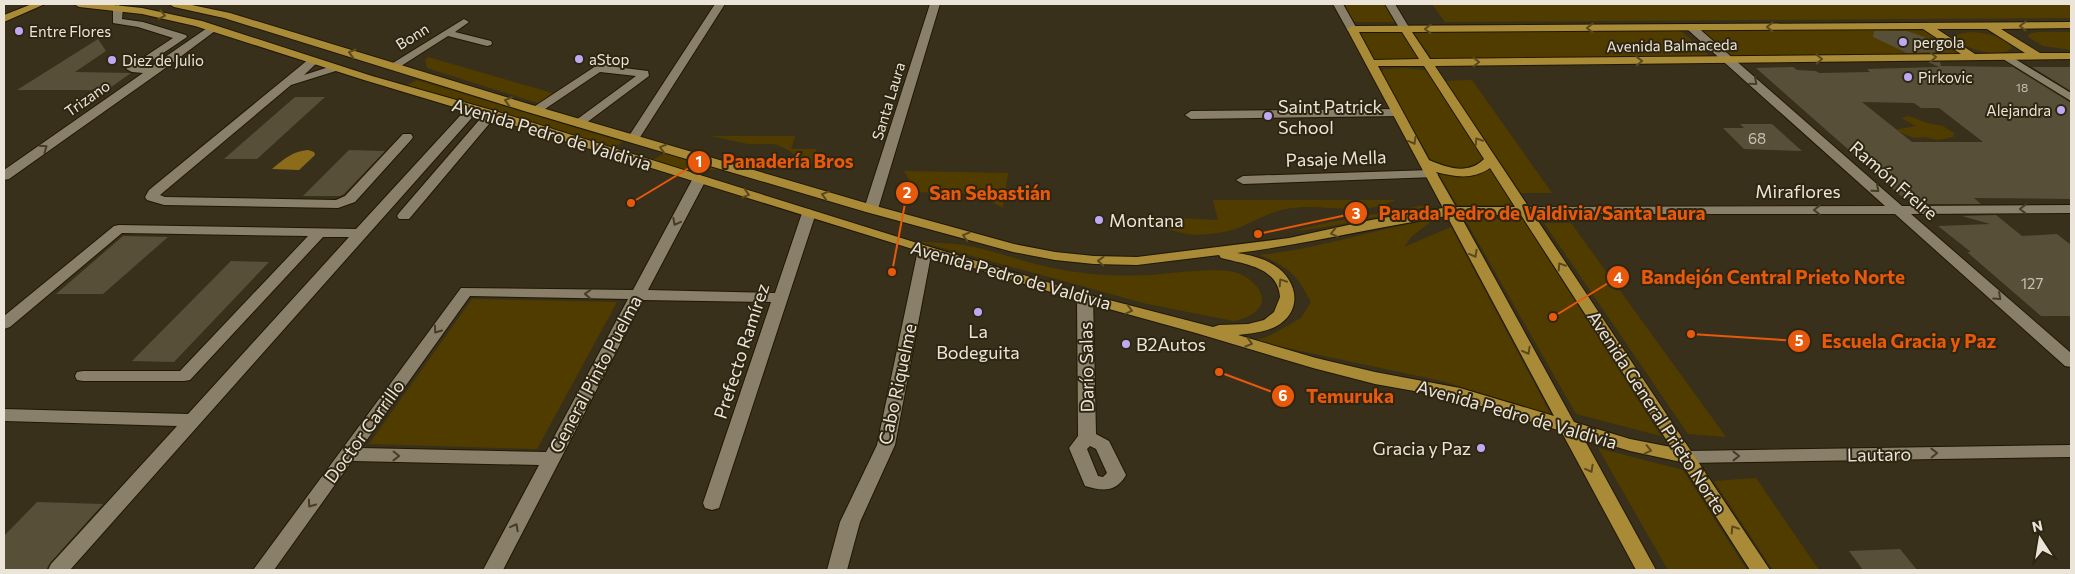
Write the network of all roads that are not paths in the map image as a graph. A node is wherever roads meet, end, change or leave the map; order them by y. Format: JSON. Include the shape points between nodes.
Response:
{"nodes":[{"id":1,"x":40,"y":4,"type":"edge"},
{"id":2,"x":79,"y":4,"type":"edge"},
{"id":3,"x":174,"y":4,"type":"edge"},
{"id":4,"x":720,"y":4,"type":"edge"},
{"id":5,"x":935,"y":4,"type":"edge"},
{"id":6,"x":1338,"y":4,"type":"edge"},
{"id":7,"x":1390,"y":4,"type":"edge"},
{"id":8,"x":118,"y":8,"type":"junction"},
{"id":9,"x":4,"y":19,"type":"edge"},
{"id":10,"x":464,"y":22,"type":"dead end"},
{"id":11,"x":2071,"y":25,"type":"edge"},
{"id":12,"x":1926,"y":26,"type":"junction"},
{"id":13,"x":1990,"y":26,"type":"junction"},
{"id":14,"x":214,"y":28,"type":"junction"},
{"id":15,"x":1691,"y":28,"type":"junction"},
{"id":16,"x":1352,"y":29,"type":"junction"},
{"id":17,"x":1405,"y":29,"type":"junction"},
{"id":18,"x":447,"y":32,"type":"junction"},
{"id":19,"x":487,"y":43,"type":"dead end"},
{"id":20,"x":2071,"y":56,"type":"edge"},
{"id":21,"x":1973,"y":57,"type":"junction"},
{"id":22,"x":2007,"y":57,"type":"junction"},
{"id":23,"x":2039,"y":57,"type":"junction"},
{"id":24,"x":313,"y":60,"type":"junction"},
{"id":25,"x":1728,"y":60,"type":"junction"},
{"id":26,"x":1370,"y":63,"type":"junction"},
{"id":27,"x":1427,"y":63,"type":"junction"},
{"id":28,"x":394,"y":66,"type":"junction"},
{"id":29,"x":335,"y":68,"type":"junction"},
{"id":30,"x":156,"y":70,"type":"junction"},
{"id":31,"x":284,"y":85,"type":"junction"},
{"id":32,"x":2071,"y":98,"type":"edge"},
{"id":33,"x":473,"y":109,"type":"junction"},
{"id":34,"x":535,"y":110,"type":"junction"},
{"id":35,"x":1397,"y":113,"type":"junction"},
{"id":36,"x":492,"y":114,"type":"junction"},
{"id":37,"x":1191,"y":115,"type":"dead end"},
{"id":38,"x":578,"y":123,"type":"junction"},
{"id":39,"x":407,"y":137,"type":"dead end"},
{"id":40,"x":633,"y":139,"type":"junction"},
{"id":41,"x":1491,"y":160,"type":"junction"},
{"id":42,"x":1428,"y":168,"type":"junction"},
{"id":43,"x":744,"y":171,"type":"junction"},
{"id":44,"x":4,"y":176,"type":"edge"},
{"id":45,"x":699,"y":180,"type":"junction"},
{"id":46,"x":1243,"y":180,"type":"dead end"},
{"id":47,"x":871,"y":209,"type":"junction"},
{"id":48,"x":2071,"y":209,"type":"edge"},
{"id":49,"x":1901,"y":210,"type":"junction"},
{"id":50,"x":1451,"y":211,"type":"junction"},
{"id":51,"x":1524,"y":211,"type":"junction"},
{"id":52,"x":808,"y":213,"type":"junction"},
{"id":53,"x":404,"y":216,"type":"dead end"},
{"id":54,"x":320,"y":232,"type":"junction"},
{"id":55,"x":360,"y":233,"type":"junction"},
{"id":56,"x":925,"y":250,"type":"junction"},
{"id":57,"x":1202,"y":254,"type":"junction"},
{"id":58,"x":636,"y":296,"type":"junction"},
{"id":59,"x":780,"y":298,"type":"junction"},
{"id":60,"x":1085,"y":298,"type":"junction"},
{"id":61,"x":4,"y":324,"type":"edge"},
{"id":62,"x":1202,"y":330,"type":"junction"},
{"id":63,"x":2071,"y":362,"type":"edge"},
{"id":64,"x":83,"y":376,"type":"dead end"},
{"id":65,"x":4,"y":415,"type":"edge"},
{"id":66,"x":193,"y":420,"type":"junction"},
{"id":67,"x":1568,"y":425,"type":"junction"},
{"id":68,"x":1087,"y":437,"type":"dead end"},
{"id":69,"x":2071,"y":451,"type":"edge"},
{"id":70,"x":347,"y":454,"type":"junction"},
{"id":71,"x":1688,"y":457,"type":"junction"},
{"id":72,"x":551,"y":459,"type":"junction"},
{"id":73,"x":712,"y":503,"type":"dead end"},
{"id":74,"x":58,"y":570,"type":"edge"},
{"id":75,"x":263,"y":570,"type":"edge"},
{"id":76,"x":493,"y":570,"type":"edge"},
{"id":77,"x":837,"y":570,"type":"edge"},
{"id":78,"x":1646,"y":570,"type":"edge"},
{"id":79,"x":1760,"y":570,"type":"edge"}],
"edges":[{"from":1,"to":9,"type":"main road"},
{"from":2,"to":8,"type":"main road","name":"Avenida Pedro de Valdivia"},
{"from":28,"to":3,"type":"main road","name":"Avenida Pedro de Valdivia","one_way":true,"via":[[226,15]]},
{"from":4,"to":40,"type":"street"},
{"from":5,"to":47,"type":"street","name":"Santa Laura"},
{"from":6,"to":16,"type":"street"},
{"from":7,"to":17,"type":"street","name":"Avenida General Prieto Norte"},
{"from":8,"to":14,"type":"main road","name":"Avenida Pedro de Valdivia","one_way":true},
{"from":8,"to":30,"type":"street","via":[[117,21],[140,24],[182,37],[132,69]]},
{"from":10,"to":18,"type":"street","name":"Bonn"},
{"from":11,"to":13,"type":"main road","name":"Avenida Balmaceda","one_way":true},
{"from":12,"to":13,"type":"main road","name":"Avenida Balmaceda"},
{"from":12,"to":15,"type":"main road","name":"Avenida Balmaceda","one_way":true},
{"from":12,"to":21,"type":"main road"},
{"from":13,"to":23,"type":"main road"},
{"from":14,"to":24,"type":"main road","name":"Avenida Pedro de Valdivia"},
{"from":14,"to":30,"type":"street","name":"Trizano"},
{"from":15,"to":17,"type":"main road","name":"Avenida Balmaceda","one_way":true},
{"from":15,"to":25,"type":"street","name":"Ramón Freire"},
{"from":16,"to":17,"type":"main road","name":"Avenida Balmaceda"},
{"from":16,"to":26,"type":"main road"},
{"from":17,"to":27,"type":"main road","name":"Avenida General Prieto Norte"},
{"from":18,"to":19,"type":"street","name":"Bonn"},
{"from":18,"to":28,"type":"street","name":"Bonn"},
{"from":20,"to":23,"type":"main road","name":"Avenida Balmaceda"},
{"from":21,"to":22,"type":"main road","name":"Avenida Balmaceda"},
{"from":25,"to":21,"type":"main road","name":"Avenida Balmaceda","one_way":true},
{"from":22,"to":23,"type":"main road","name":"Avenida Balmaceda"},
{"from":22,"to":32,"type":"street"},
{"from":24,"to":29,"type":"main road","name":"Avenida Pedro de Valdivia"},
{"from":24,"to":31,"type":"street"},
{"from":27,"to":25,"type":"main road","name":"Avenida Balmaceda","one_way":true},
{"from":25,"to":49,"type":"street","name":"Ramón Freire","one_way":true},
{"from":26,"to":27,"type":"main road","name":"Avenida Balmaceda"},
{"from":26,"to":35,"type":"main road"},
{"from":41,"to":27,"type":"main road","name":"Avenida General Prieto Norte","one_way":true},
{"from":34,"to":28,"type":"main road","name":"Avenida Pedro de Valdivia","one_way":true},
{"from":29,"to":31,"type":"street"},
{"from":29,"to":33,"type":"main road","name":"Avenida Pedro de Valdivia"},
{"from":44,"to":30,"type":"street","name":"Trizano","one_way":true},
{"from":31,"to":39,"type":"street","via":[[152,197],[164,201],[338,204],[350,199]]},
{"from":33,"to":36,"type":"main road","name":"Avenida Pedro de Valdivia"},
{"from":33,"to":55,"type":"street"},
{"from":34,"to":38,"type":"main road","name":"Avenida Pedro de Valdivia"},
{"from":34,"to":38,"type":"street","via":[[601,65],[644,73]]},
{"from":35,"to":37,"type":"street"},
{"from":35,"to":42,"type":"main road","one_way":true},
{"from":36,"to":45,"type":"main road","name":"Avenida Pedro de Valdivia"},
{"from":36,"to":53,"type":"street"},
{"from":38,"to":40,"type":"main road","name":"Avenida Pedro de Valdivia"},
{"from":43,"to":40,"type":"main road","name":"Avenida Pedro de Valdivia","one_way":true},
{"from":41,"to":42,"type":"main road","via":[[1478,172]]},
{"from":41,"to":51,"type":"main road","name":"Avenida General Prieto Norte"},
{"from":42,"to":46,"type":"street","name":"Pasaje Mella"},
{"from":42,"to":50,"type":"main road"},
{"from":43,"to":45,"type":"main road","via":[[724,172]]},
{"from":47,"to":43,"type":"main road","name":"Avenida Pedro de Valdivia","one_way":true},
{"from":45,"to":52,"type":"main road","name":"Avenida Pedro de Valdivia","one_way":true},
{"from":45,"to":58,"type":"street","name":"General Pinto Puelma","one_way":true},
{"from":57,"to":47,"type":"main road","name":"Avenida Pedro de Valdivia","one_way":true,"via":[[1136,261],[1055,256],[1013,248]]},
{"from":48,"to":49,"type":"street","name":"Miraflores","one_way":true},
{"from":49,"to":51,"type":"street","name":"Miraflores","one_way":true},
{"from":49,"to":63,"type":"street","name":"Ramón Freire","one_way":true},
{"from":50,"to":51,"type":"main road","name":"Avenida Pedro de Valdivia"},
{"from":50,"to":57,"type":"main road","name":"Avenida Pedro de Valdivia","one_way":true,"via":[[1298,241]]},
{"from":50,"to":67,"type":"main road","one_way":true},
{"from":71,"to":51,"type":"main road","name":"Avenida General Prieto Norte","one_way":true},
{"from":52,"to":56,"type":"main road","name":"Avenida Pedro de Valdivia"},
{"from":52,"to":59,"type":"street","name":"Prefecto Ramírez"},
{"from":54,"to":55,"type":"street"},
{"from":54,"to":61,"type":"street","via":[[119,229]]},
{"from":54,"to":64,"type":"street","via":[[184,376]]},
{"from":55,"to":66,"type":"street"},
{"from":56,"to":60,"type":"main road","name":"Avenida Pedro de Valdivia"},
{"from":56,"to":77,"type":"street","name":"Cabo Riquelme","via":[[886,445],[850,522]]},
{"from":62,"to":57,"type":"main road","one_way":true,"via":[[1266,324],[1282,314],[1288,299],[1284,282],[1267,267],[1232,256]]},
{"from":58,"to":59,"type":"street"},
{"from":58,"to":70,"type":"street","name":"Doctor Carrillo","one_way":true,"via":[[466,291]]},
{"from":58,"to":72,"type":"street","name":"General Pinto Puelma"},
{"from":59,"to":73,"type":"street","name":"Prefecto Ramírez"},
{"from":60,"to":62,"type":"main road","name":"Avenida Pedro de Valdivia","one_way":true},
{"from":60,"to":68,"type":"street","name":"Darío Salas"},
{"from":62,"to":67,"type":"main road","name":"Avenida Pedro de Valdivia","one_way":true,"via":[[1313,363],[1434,388]]},
{"from":65,"to":66,"type":"street"},
{"from":66,"to":74,"type":"street"},
{"from":67,"to":71,"type":"main road","name":"Avenida Pedro de Valdivia","one_way":true,"via":[[1630,445]]},
{"from":67,"to":78,"type":"main road","one_way":true},
{"from":71,"to":69,"type":"street","name":"Lautaro","one_way":true},
{"from":70,"to":72,"type":"street","one_way":true},
{"from":70,"to":75,"type":"street","name":"Doctor Carrillo","one_way":true},
{"from":79,"to":71,"type":"main road","name":"Avenida General Prieto Norte","one_way":true},
{"from":76,"to":72,"type":"street","name":"General Pinto Puelma","one_way":true}]}
